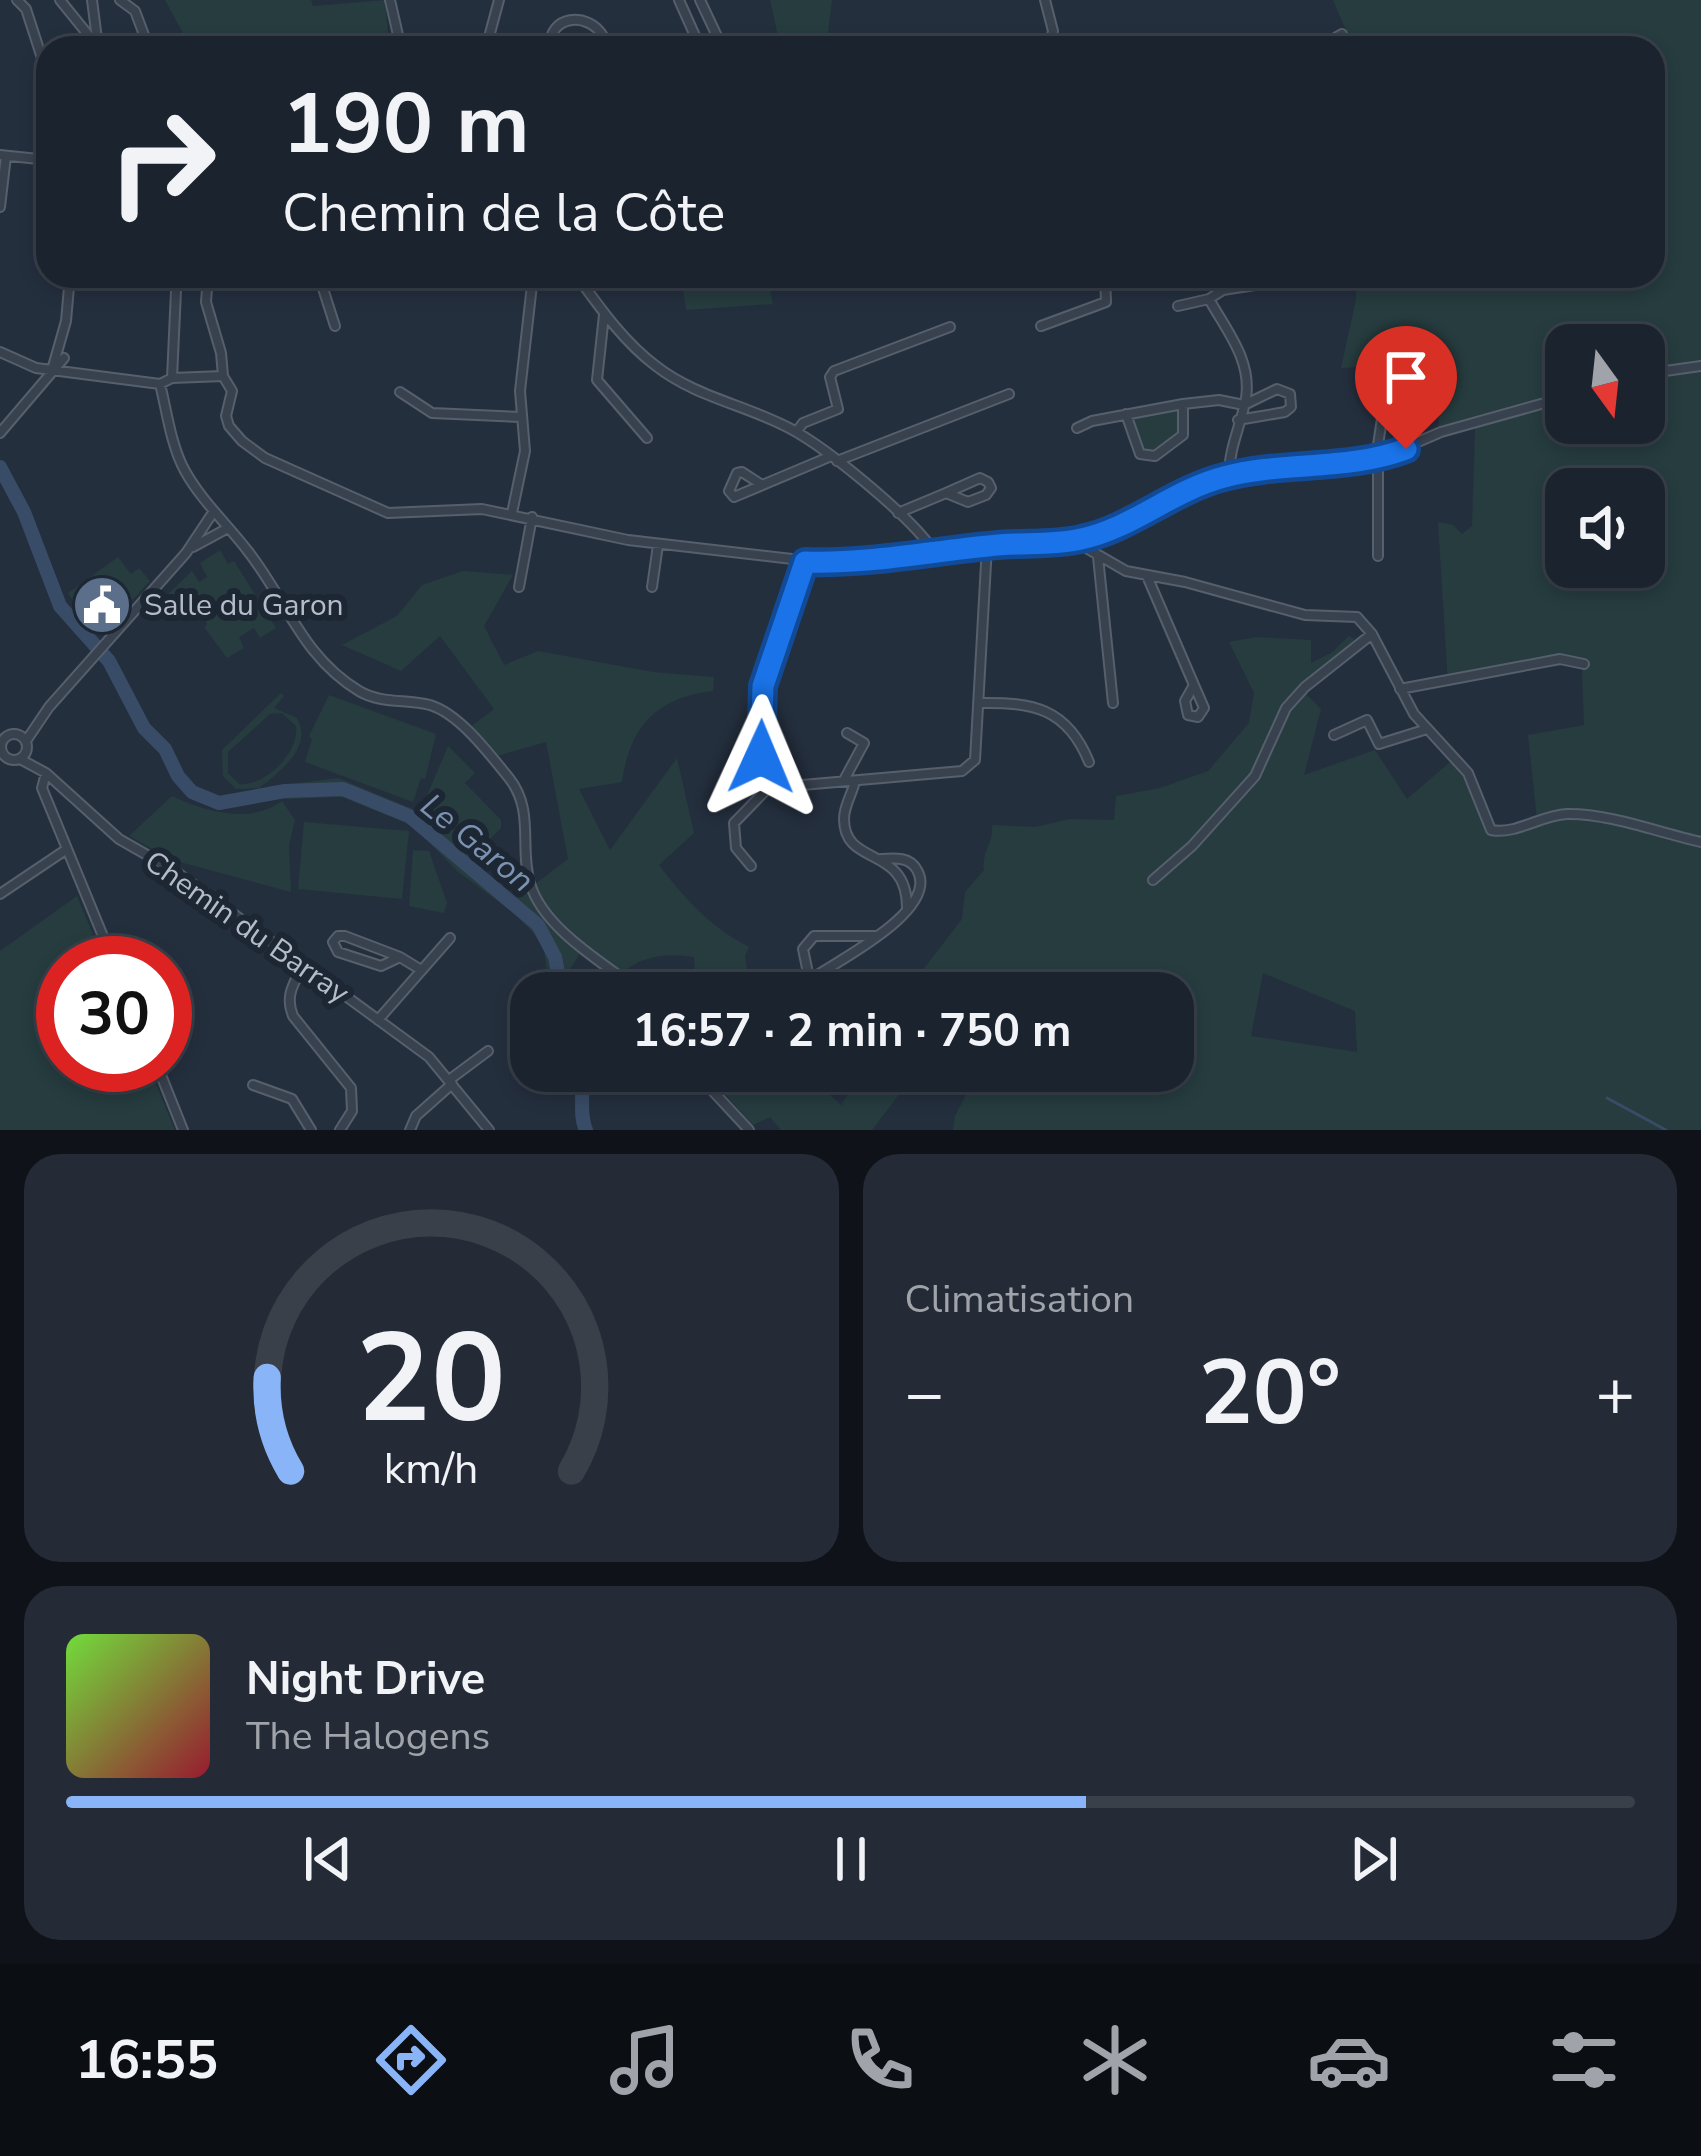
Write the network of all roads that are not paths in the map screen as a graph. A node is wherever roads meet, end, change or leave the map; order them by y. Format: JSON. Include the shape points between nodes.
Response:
{"nodes":[{"id":1,"x":17,"y":0,"type":"edge"},
{"id":2,"x":60,"y":0,"type":"edge"},
{"id":3,"x":92,"y":0,"type":"edge"},
{"id":4,"x":120,"y":0,"type":"edge"},
{"id":5,"x":390,"y":0,"type":"edge"},
{"id":6,"x":499,"y":0,"type":"edge"},
{"id":7,"x":679,"y":0,"type":"edge"},
{"id":8,"x":700,"y":0,"type":"edge"},
{"id":9,"x":1045,"y":0,"type":"edge"},
{"id":10,"x":1342,"y":34,"type":"dead end"},
{"id":11,"x":89,"y":36,"type":"edge"},
{"id":12,"x":97,"y":36,"type":"edge"},
{"id":13,"x":144,"y":36,"type":"edge"},
{"id":14,"x":398,"y":36,"type":"edge"},
{"id":15,"x":489,"y":36,"type":"edge"},
{"id":16,"x":549,"y":36,"type":"edge"},
{"id":17,"x":603,"y":36,"type":"edge"},
{"id":18,"x":696,"y":36,"type":"edge"},
{"id":19,"x":717,"y":36,"type":"edge"},
{"id":20,"x":1053,"y":36,"type":"edge"},
{"id":21,"x":1339,"y":36,"type":"edge"},
{"id":22,"x":36,"y":40,"type":"edge"},
{"id":23,"x":3,"y":155,"type":"edge"},
{"id":24,"x":36,"y":159,"type":"edge"},
{"id":25,"x":0,"y":207,"type":"edge"},
{"id":26,"x":68,"y":288,"type":"edge"},
{"id":27,"x":207,"y":288,"type":"edge"},
{"id":28,"x":323,"y":288,"type":"edge"},
{"id":29,"x":531,"y":288,"type":"edge"},
{"id":30,"x":586,"y":288,"type":"edge"},
{"id":31,"x":1105,"y":288,"type":"edge"},
{"id":32,"x":1236,"y":288,"type":"edge"},
{"id":33,"x":176,"y":291,"type":"dead end"},
{"id":34,"x":1209,"y":299,"type":"junction"},
{"id":35,"x":1178,"y":306,"type":"dead end"},
{"id":36,"x":604,"y":314,"type":"junction"},
{"id":37,"x":335,"y":326,"type":"dead end"},
{"id":38,"x":1041,"y":326,"type":"dead end"},
{"id":39,"x":950,"y":327,"type":"dead end"},
{"id":40,"x":62,"y":340,"type":"junction"},
{"id":41,"x":0,"y":352,"type":"edge"},
{"id":42,"x":64,"y":358,"type":"junction"},
{"id":43,"x":1701,"y":366,"type":"edge"},
{"id":44,"x":52,"y":371,"type":"junction"},
{"id":45,"x":1665,"y":371,"type":"edge"},
{"id":46,"x":76,"y":374,"type":"junction"},
{"id":47,"x":223,"y":376,"type":"junction"},
{"id":48,"x":172,"y":378,"type":"junction"},
{"id":49,"x":160,"y":384,"type":"junction"},
{"id":50,"x":400,"y":392,"type":"dead end"},
{"id":51,"x":1386,"y":392,"type":"dead end"},
{"id":52,"x":1009,"y":394,"type":"dead end"},
{"id":53,"x":1545,"y":403,"type":"edge"},
{"id":54,"x":1183,"y":404,"type":"junction"},
{"id":55,"x":1244,"y":405,"type":"junction"},
{"id":56,"x":1126,"y":414,"type":"junction"},
{"id":57,"x":521,"y":417,"type":"junction"},
{"id":58,"x":1238,"y":420,"type":"junction"},
{"id":59,"x":1077,"y":428,"type":"dead end"},
{"id":60,"x":796,"y":431,"type":"junction"},
{"id":61,"x":0,"y":433,"type":"edge"},
{"id":62,"x":647,"y":438,"type":"dead end"},
{"id":63,"x":1381,"y":458,"type":"junction"},
{"id":64,"x":832,"y":459,"type":"junction"},
{"id":65,"x":1229,"y":475,"type":"junction"},
{"id":66,"x":762,"y":485,"type":"dead end"},
{"id":67,"x":946,"y":494,"type":"junction"},
{"id":68,"x":214,"y":509,"type":"junction"},
{"id":69,"x":512,"y":513,"type":"junction"},
{"id":70,"x":898,"y":513,"type":"junction"},
{"id":71,"x":532,"y":517,"type":"junction"},
{"id":72,"x":229,"y":528,"type":"junction"},
{"id":73,"x":1082,"y":539,"type":"junction"},
{"id":74,"x":658,"y":545,"type":"junction"},
{"id":75,"x":987,"y":546,"type":"junction"},
{"id":76,"x":186,"y":553,"type":"junction"},
{"id":77,"x":936,"y":554,"type":"junction"},
{"id":78,"x":1098,"y":556,"type":"junction"},
{"id":79,"x":1378,"y":556,"type":"dead end"},
{"id":80,"x":805,"y":562,"type":"junction"},
{"id":81,"x":1147,"y":574,"type":"junction"},
{"id":82,"x":652,"y":586,"type":"dead end"},
{"id":83,"x":519,"y":587,"type":"dead end"},
{"id":84,"x":1372,"y":634,"type":"junction"},
{"id":85,"x":1584,"y":664,"type":"dead end"},
{"id":86,"x":1193,"y":685,"type":"dead end"},
{"id":87,"x":1400,"y":689,"type":"junction"},
{"id":88,"x":979,"y":703,"type":"junction"},
{"id":89,"x":1114,"y":703,"type":"dead end"},
{"id":90,"x":49,"y":707,"type":"junction"},
{"id":91,"x":1427,"y":729,"type":"junction"},
{"id":92,"x":8,"y":733,"type":"edge"},
{"id":93,"x":848,"y":733,"type":"dead end"},
{"id":94,"x":1334,"y":734,"type":"dead end"},
{"id":95,"x":1,"y":748,"type":"edge"},
{"id":96,"x":21,"y":753,"type":"junction"},
{"id":97,"x":761,"y":757,"type":"junction"},
{"id":98,"x":1088,"y":762,"type":"dead end"},
{"id":99,"x":0,"y":766,"type":"edge"},
{"id":100,"x":46,"y":773,"type":"junction"},
{"id":101,"x":856,"y":781,"type":"junction"},
{"id":102,"x":843,"y":782,"type":"junction"},
{"id":103,"x":797,"y":786,"type":"junction"},
{"id":104,"x":768,"y":788,"type":"junction"},
{"id":105,"x":1701,"y":842,"type":"edge"},
{"id":106,"x":67,"y":849,"type":"junction"},
{"id":107,"x":882,"y":859,"type":"junction"},
{"id":108,"x":751,"y":866,"type":"dead end"},
{"id":109,"x":1153,"y":880,"type":"dead end"},
{"id":110,"x":0,"y":894,"type":"edge"},
{"id":111,"x":907,"y":910,"type":"junction"},
{"id":112,"x":103,"y":936,"type":"edge"},
{"id":113,"x":875,"y":936,"type":"junction"},
{"id":114,"x":450,"y":938,"type":"dead end"},
{"id":115,"x":400,"y":957,"type":"junction"},
{"id":116,"x":302,"y":967,"type":"junction"},
{"id":117,"x":421,"y":970,"type":"junction"},
{"id":118,"x":616,"y":972,"type":"edge"},
{"id":119,"x":378,"y":1020,"type":"junction"},
{"id":120,"x":488,"y":1051,"type":"dead end"},
{"id":121,"x":451,"y":1082,"type":"junction"},
{"id":122,"x":253,"y":1085,"type":"dead end"},
{"id":123,"x":168,"y":1092,"type":"edge"},
{"id":124,"x":714,"y":1092,"type":"edge"},
{"id":125,"x":183,"y":1130,"type":"edge"},
{"id":126,"x":311,"y":1130,"type":"edge"},
{"id":127,"x":340,"y":1130,"type":"edge"},
{"id":128,"x":410,"y":1130,"type":"edge"},
{"id":129,"x":489,"y":1130,"type":"edge"},
{"id":130,"x":749,"y":1130,"type":"edge"}],
"edges":[{"from":1,"to":22,"type":"street"},
{"from":2,"to":11,"type":"street"},
{"from":3,"to":12,"type":"street"},
{"from":4,"to":13,"type":"street","via":[[135,11]]},
{"from":5,"to":14,"type":"street"},
{"from":6,"to":15,"type":"street"},
{"from":7,"to":18,"type":"street"},
{"from":8,"to":19,"type":"street"},
{"from":9,"to":20,"type":"street"},
{"from":10,"to":21,"type":"street"},
{"from":16,"to":17,"type":"street","via":[[567,20],[587,21]]},
{"from":23,"to":24,"type":"street"},
{"from":23,"to":25,"type":"street"},
{"from":26,"to":40,"type":"street"},
{"from":27,"to":47,"type":"street"},
{"from":28,"to":37,"type":"street"},
{"from":29,"to":57,"type":"street"},
{"from":30,"to":36,"type":"street"},
{"from":31,"to":38,"type":"street","via":[[1106,302]]},
{"from":32,"to":34,"type":"street"},
{"from":33,"to":48,"type":"street"},
{"from":34,"to":35,"type":"street"},
{"from":34,"to":55,"type":"street","via":[[1239,347]]},
{"from":36,"to":60,"type":"street","via":[[657,368]]},
{"from":36,"to":62,"type":"street","via":[[597,380]]},
{"from":39,"to":60,"type":"street","via":[[834,371],[838,409]]},
{"from":40,"to":42,"type":"street"},
{"from":40,"to":44,"type":"street"},
{"from":41,"to":44,"type":"street"},
{"from":42,"to":44,"type":"street"},
{"from":42,"to":46,"type":"street"},
{"from":43,"to":45,"type":"street"},
{"from":44,"to":46,"type":"street"},
{"from":44,"to":61,"type":"street"},
{"from":46,"to":49,"type":"street"},
{"from":47,"to":48,"type":"street"},
{"from":47,"to":69,"type":"street","via":[[232,391],[229,426],[265,458],[388,513]]},
{"from":48,"to":49,"type":"street"},
{"from":49,"to":68,"type":"street","via":[[179,457]]},
{"from":50,"to":57,"type":"street","via":[[432,413]]},
{"from":51,"to":63,"type":"street"},
{"from":52,"to":64,"type":"street"},
{"from":53,"to":63,"type":"street"},
{"from":54,"to":55,"type":"street"},
{"from":54,"to":56,"type":"street"},
{"from":54,"to":56,"type":"street","via":[[1183,435],[1155,456],[1140,454]]},
{"from":55,"to":58,"type":"street"},
{"from":55,"to":58,"type":"street","via":[[1277,389],[1293,400],[1285,412]]},
{"from":56,"to":59,"type":"street"},
{"from":57,"to":69,"type":"street","via":[[525,451]]},
{"from":58,"to":65,"type":"street"},
{"from":60,"to":64,"type":"street"},
{"from":63,"to":65,"type":"street"},
{"from":63,"to":79,"type":"street"},
{"from":64,"to":66,"type":"street"},
{"from":64,"to":70,"type":"street"},
{"from":65,"to":73,"type":"street"},
{"from":67,"to":67,"type":"street","via":[[968,502],[991,488],[980,478]]},
{"from":67,"to":70,"type":"street"},
{"from":68,"to":72,"type":"street"},
{"from":68,"to":76,"type":"street"},
{"from":69,"to":71,"type":"street"},
{"from":70,"to":77,"type":"street"},
{"from":71,"to":74,"type":"street"},
{"from":71,"to":83,"type":"street"},
{"from":72,"to":76,"type":"street"},
{"from":72,"to":118,"type":"street","via":[[316,657],[373,697],[428,704],[452,717],[509,779],[525,811],[530,883],[557,923]]},
{"from":73,"to":75,"type":"street"},
{"from":73,"to":78,"type":"street"},
{"from":74,"to":80,"type":"street"},
{"from":74,"to":82,"type":"street"},
{"from":75,"to":77,"type":"street"},
{"from":75,"to":88,"type":"street"},
{"from":76,"to":90,"type":"street"},
{"from":77,"to":80,"type":"street"},
{"from":78,"to":81,"type":"street"},
{"from":78,"to":89,"type":"street"},
{"from":80,"to":97,"type":"street","via":[[763,686]]},
{"from":81,"to":84,"type":"street","via":[[1305,615],[1357,617]]},
{"from":81,"to":86,"type":"street"},
{"from":84,"to":87,"type":"street"},
{"from":84,"to":109,"type":"street","via":[[1286,708],[1255,776]]},
{"from":85,"to":87,"type":"street","via":[[1560,659]]},
{"from":87,"to":91,"type":"street"},
{"from":88,"to":98,"type":"street","via":[[1051,713],[1078,737]]},
{"from":88,"to":101,"type":"street","via":[[975,760],[962,771]]},
{"from":90,"to":92,"type":"street"},
{"from":90,"to":96,"type":"street"},
{"from":91,"to":94,"type":"street","via":[[1379,744],[1367,720]]},
{"from":91,"to":105,"type":"street","via":[[1468,772],[1491,830],[1591,815]]},
{"from":92,"to":95,"type":"street"},
{"from":92,"to":96,"type":"street"},
{"from":93,"to":102,"type":"street","via":[[864,743]]},
{"from":95,"to":96,"type":"street"},
{"from":96,"to":99,"type":"street"},
{"from":96,"to":100,"type":"street","name":"Chemin du Barray"},
{"from":97,"to":103,"type":"street"},
{"from":97,"to":104,"type":"street"},
{"from":100,"to":106,"type":"street","via":[[42,788]]},
{"from":100,"to":116,"type":"street","name":"Chemin du Barray","via":[[119,839]]},
{"from":101,"to":102,"type":"street"},
{"from":101,"to":107,"type":"street","via":[[844,814],[848,836]]},
{"from":102,"to":103,"type":"street"},
{"from":103,"to":104,"type":"street"},
{"from":104,"to":108,"type":"street","via":[[734,823],[736,848]]},
{"from":106,"to":110,"type":"street"},
{"from":106,"to":112,"type":"street"},
{"from":107,"to":111,"type":"street","via":[[904,880]]},
{"from":107,"to":111,"type":"street","via":[[916,868],[920,888]]},
{"from":111,"to":113,"type":"street"},
{"from":113,"to":113,"type":"street","via":[[814,936],[803,949],[808,973],[816,976]]},
{"from":114,"to":117,"type":"street"},
{"from":115,"to":115,"type":"street","via":[[381,966],[338,952],[333,942],[346,936]]},
{"from":115,"to":117,"type":"street"},
{"from":116,"to":119,"type":"street","name":"Chemin du Barray"},
{"from":116,"to":127,"type":"street","via":[[288,1005],[351,1088],[352,1111]]},
{"from":117,"to":119,"type":"street"},
{"from":119,"to":121,"type":"street","name":"Chemin du Barray"},
{"from":120,"to":121,"type":"street"},
{"from":121,"to":128,"type":"street"},
{"from":121,"to":129,"type":"street","name":"Chemin du Barray"},
{"from":122,"to":126,"type":"street","via":[[292,1099]]},
{"from":123,"to":125,"type":"street"},
{"from":124,"to":130,"type":"street"}]}
